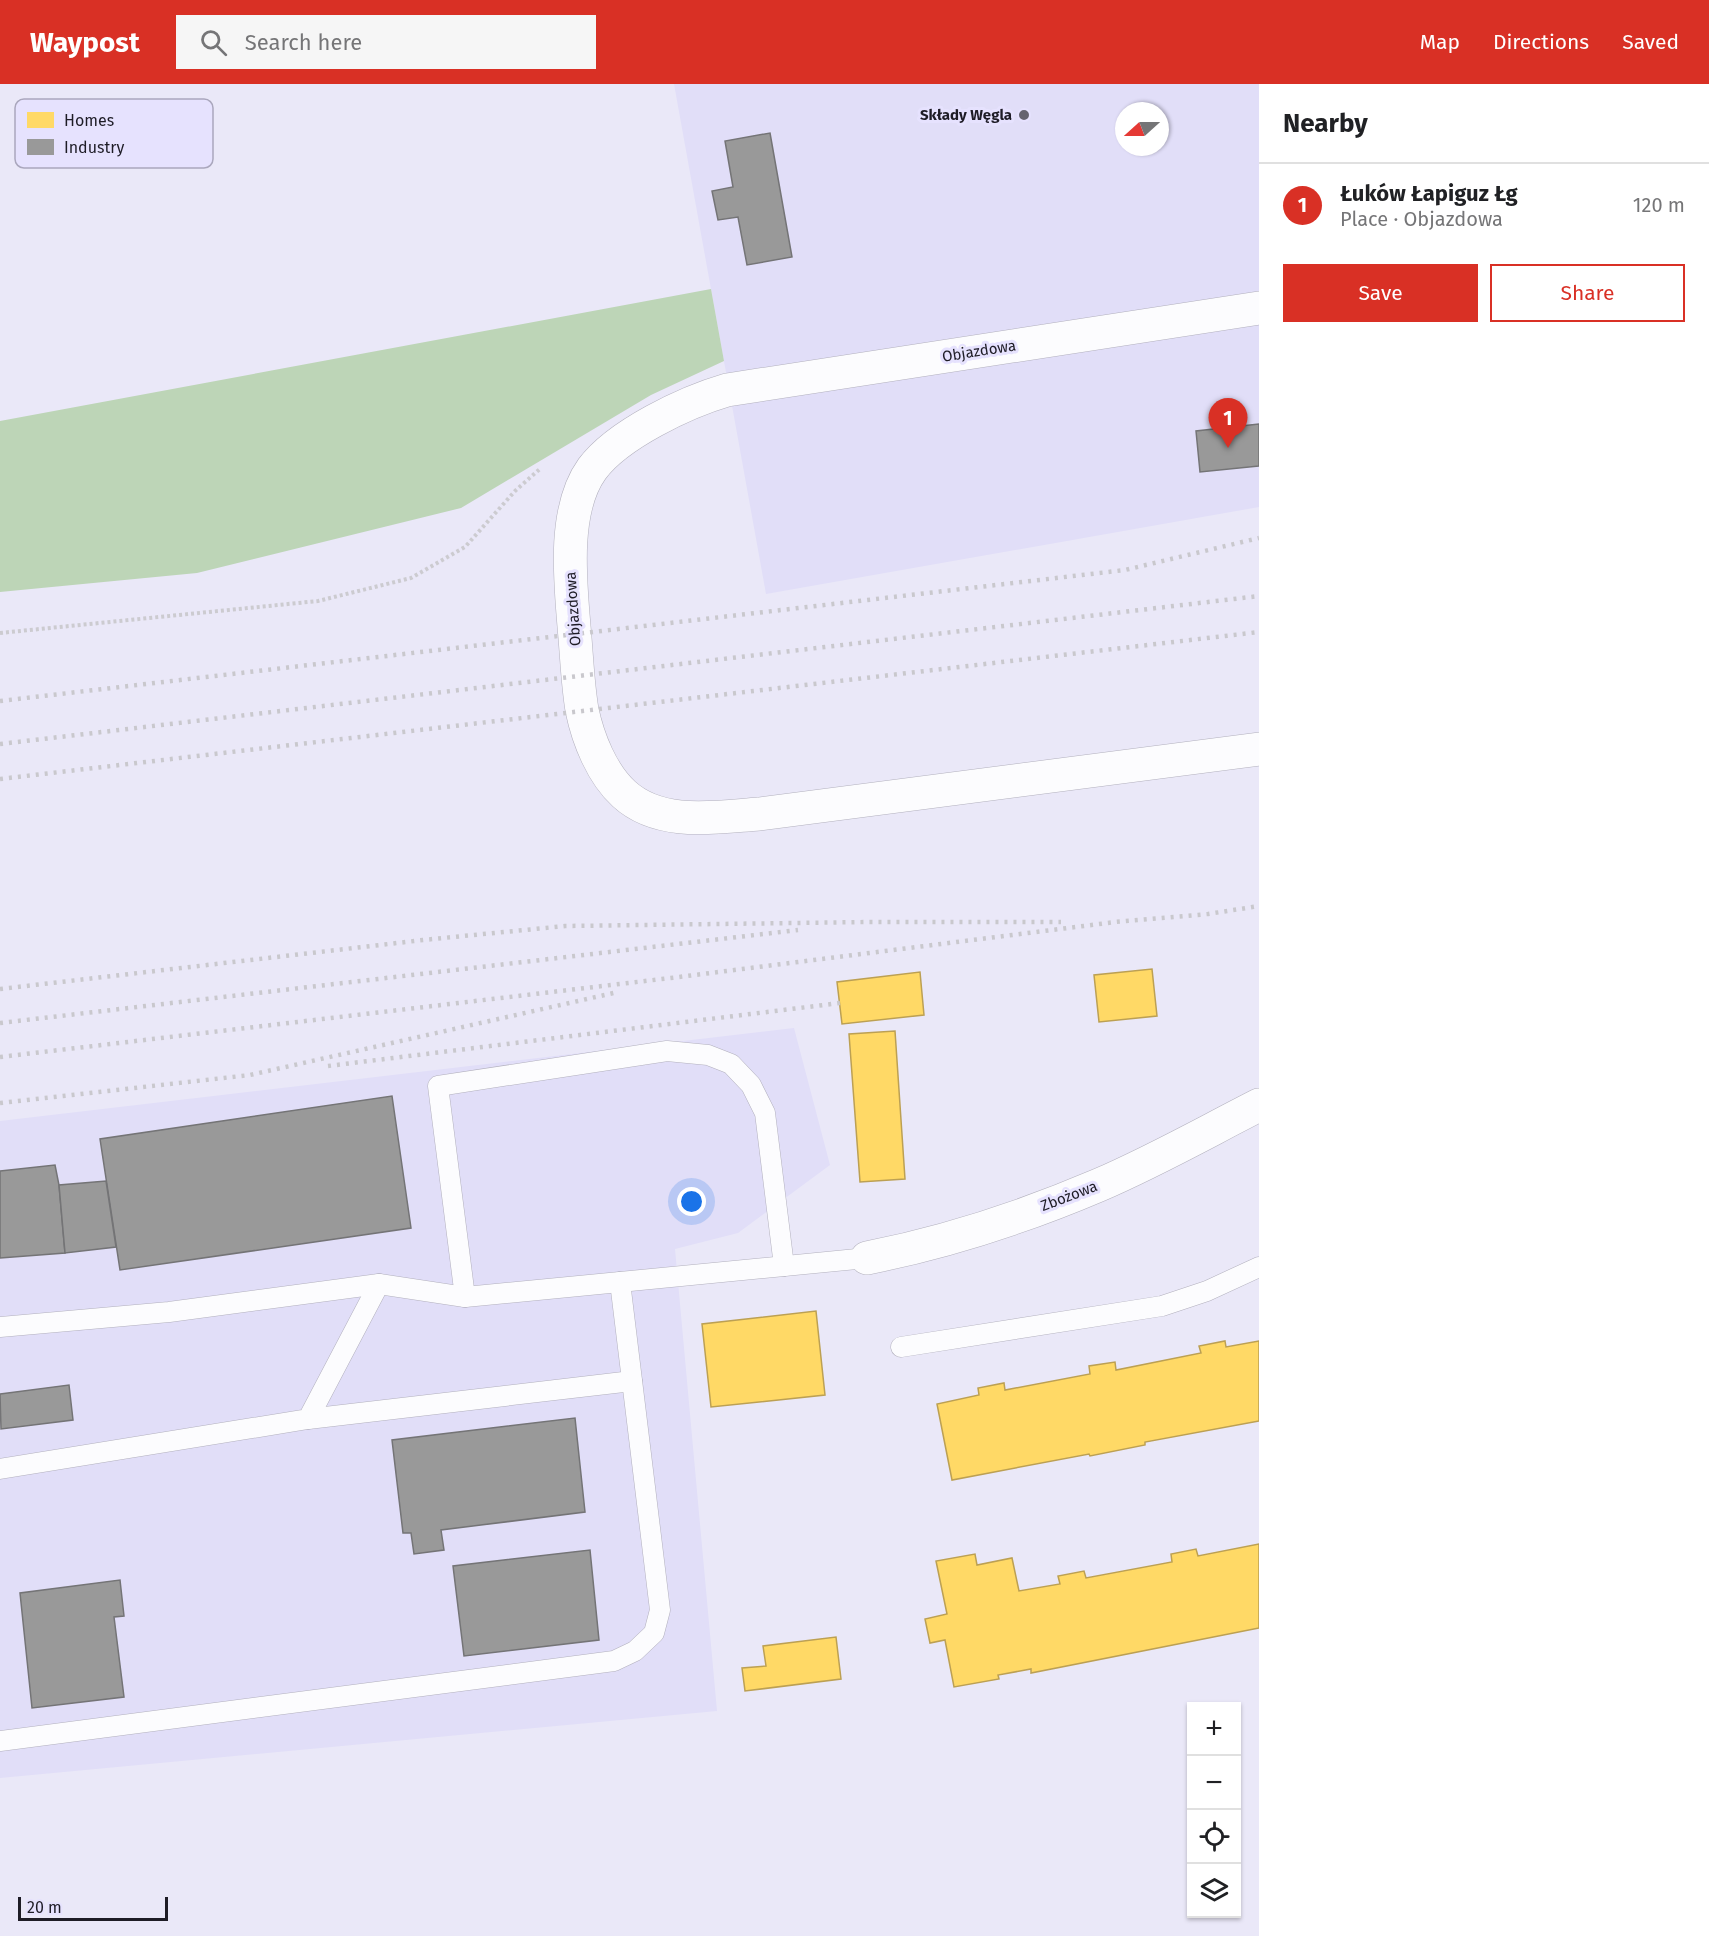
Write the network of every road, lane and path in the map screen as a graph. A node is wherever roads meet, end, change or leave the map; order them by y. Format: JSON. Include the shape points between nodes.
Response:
{"nodes":[{"id":1,"x":1259,"y":308,"type":"edge"},
{"id":2,"x":592,"y":470,"type":"junction"},
{"id":3,"x":0,"y":633,"type":"edge"},
{"id":4,"x":1259,"y":749,"type":"edge"},
{"id":5,"x":1259,"y":1105,"type":"edge"},
{"id":6,"x":867,"y":1258,"type":"joint"},
{"id":7,"x":784,"y":1266,"type":"junction"},
{"id":8,"x":1259,"y":1267,"type":"edge"},
{"id":9,"x":620,"y":1282,"type":"junction"},
{"id":10,"x":379,"y":1284,"type":"junction"},
{"id":11,"x":465,"y":1297,"type":"junction"},
{"id":12,"x":0,"y":1327,"type":"edge"},
{"id":13,"x":901,"y":1347,"type":"dead end"},
{"id":14,"x":632,"y":1381,"type":"junction"},
{"id":15,"x":308,"y":1419,"type":"junction"},
{"id":16,"x":0,"y":1469,"type":"edge"},
{"id":17,"x":0,"y":1740,"type":"edge"}],
"edges":[{"from":1,"to":2,"type":"street","name":"Objazdowa","via":[[727,390],[698,398],[634,432]]},
{"from":2,"to":3,"type":"path","via":[[545,465],[515,491],[465,547],[411,578],[318,601]]},
{"from":2,"to":4,"type":"street","name":"Objazdowa","via":[[581,491],[569,547],[582,711],[605,771],[624,794],[645,808],[700,818],[759,814]]},
{"from":5,"to":6,"type":"street","name":"Zbożowa","via":[[1099,1185],[984,1229]]},
{"from":6,"to":7,"type":"lane"},
{"from":7,"to":9,"type":"lane"},
{"from":7,"to":11,"type":"lane","via":[[765,1113],[751,1084],[731,1064],[708,1054],[667,1051],[438,1086]]},
{"from":8,"to":13,"type":"lane","via":[[1162,1306]]},
{"from":9,"to":11,"type":"lane"},
{"from":9,"to":14,"type":"lane"},
{"from":10,"to":11,"type":"lane"},
{"from":10,"to":12,"type":"lane","via":[[169,1312]]},
{"from":10,"to":15,"type":"lane"},
{"from":14,"to":15,"type":"lane"},
{"from":14,"to":17,"type":"lane","via":[[660,1610],[654,1633],[635,1651],[614,1661]]},
{"from":15,"to":16,"type":"lane"}]}
